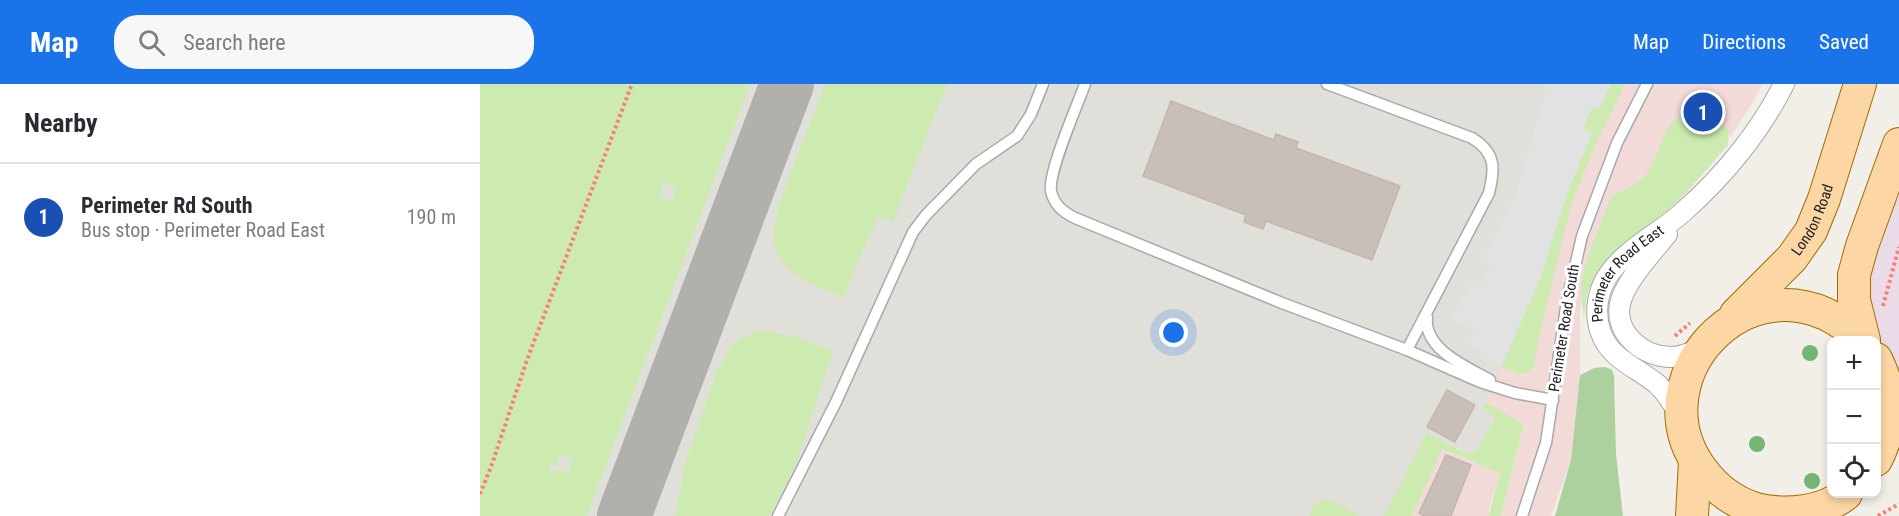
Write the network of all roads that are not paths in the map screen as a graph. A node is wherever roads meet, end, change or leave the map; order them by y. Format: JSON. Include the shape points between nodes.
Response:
{"nodes":[{"id":1,"x":1043,"y":84,"type":"edge"},
{"id":2,"x":1085,"y":84,"type":"edge"},
{"id":3,"x":1327,"y":84,"type":"edge"},
{"id":4,"x":1647,"y":84,"type":"edge"},
{"id":5,"x":1652,"y":84,"type":"edge"},
{"id":6,"x":1784,"y":84,"type":"edge"},
{"id":7,"x":1860,"y":84,"type":"edge"},
{"id":8,"x":1617,"y":143,"type":"junction"},
{"id":9,"x":1899,"y":144,"type":"edge"},
{"id":10,"x":1683,"y":213,"type":"junction"},
{"id":11,"x":1430,"y":307,"type":"junction"},
{"id":12,"x":1708,"y":330,"type":"junction"},
{"id":13,"x":1858,"y":336,"type":"edge"},
{"id":14,"x":1862,"y":336,"type":"edge"},
{"id":15,"x":1407,"y":350,"type":"junction"},
{"id":16,"x":1881,"y":370,"type":"edge"},
{"id":17,"x":1508,"y":391,"type":"junction"},
{"id":18,"x":1552,"y":400,"type":"junction"},
{"id":19,"x":1683,"y":423,"type":"junction"},
{"id":20,"x":1881,"y":451,"type":"edge"},
{"id":21,"x":1695,"y":461,"type":"junction"},
{"id":22,"x":1826,"y":506,"type":"edge"},
{"id":23,"x":778,"y":516,"type":"edge"},
{"id":24,"x":1522,"y":516,"type":"edge"},
{"id":25,"x":1692,"y":516,"type":"edge"}],
"edges":[{"from":1,"to":23,"type":"lane","via":[[1017,136],[976,164],[913,232],[836,402]]},
{"from":2,"to":15,"type":"lane","via":[[1052,177],[1052,195],[1062,210],[1282,303]]},
{"from":3,"to":11,"type":"lane","via":[[1462,134],[1489,153],[1493,167],[1489,193]]},
{"from":4,"to":8,"type":"lane","name":"Perimeter Road South"},
{"from":5,"to":8,"type":"lane","name":"Perimeter Road South"},
{"from":6,"to":10,"type":"street","name":"Perimeter Road East","via":[[1743,148]]},
{"from":7,"to":12,"type":"main road","name":"London Road","via":[[1811,231],[1792,258]]},
{"from":8,"to":18,"type":"lane","name":"Perimeter Road South","via":[[1575,261]]},
{"from":9,"to":14,"type":"main road","via":[[1854,275],[1854,300]]},
{"from":10,"to":12,"type":"street","name":"Perimeter Road East","via":[[1625,291],[1619,312],[1621,324],[1633,341],[1661,356],[1672,357],[1692,353]]},
{"from":10,"to":19,"type":"street","name":"Perimeter Road East","via":[[1613,268],[1600,290],[1597,306],[1606,345],[1662,389]]},
{"from":11,"to":15,"type":"lane"},
{"from":11,"to":17,"type":"lane","via":[[1427,329],[1434,343]]},
{"from":12,"to":13,"type":"main road","via":[[1754,309],[1787,305],[1812,309],[1839,321]]},
{"from":12,"to":19,"type":"main road","via":[[1687,380]]},
{"from":15,"to":17,"type":"lane"},
{"from":16,"to":20,"type":"main road","via":[[1890,405]]},
{"from":17,"to":18,"type":"lane"},
{"from":18,"to":24,"type":"lane","name":"Perimeter Road South","via":[[1546,443]]},
{"from":19,"to":21,"type":"main road"},
{"from":21,"to":22,"type":"main road","via":[[1711,483],[1743,505],[1776,514]]},
{"from":21,"to":25,"type":"main road"}]}
